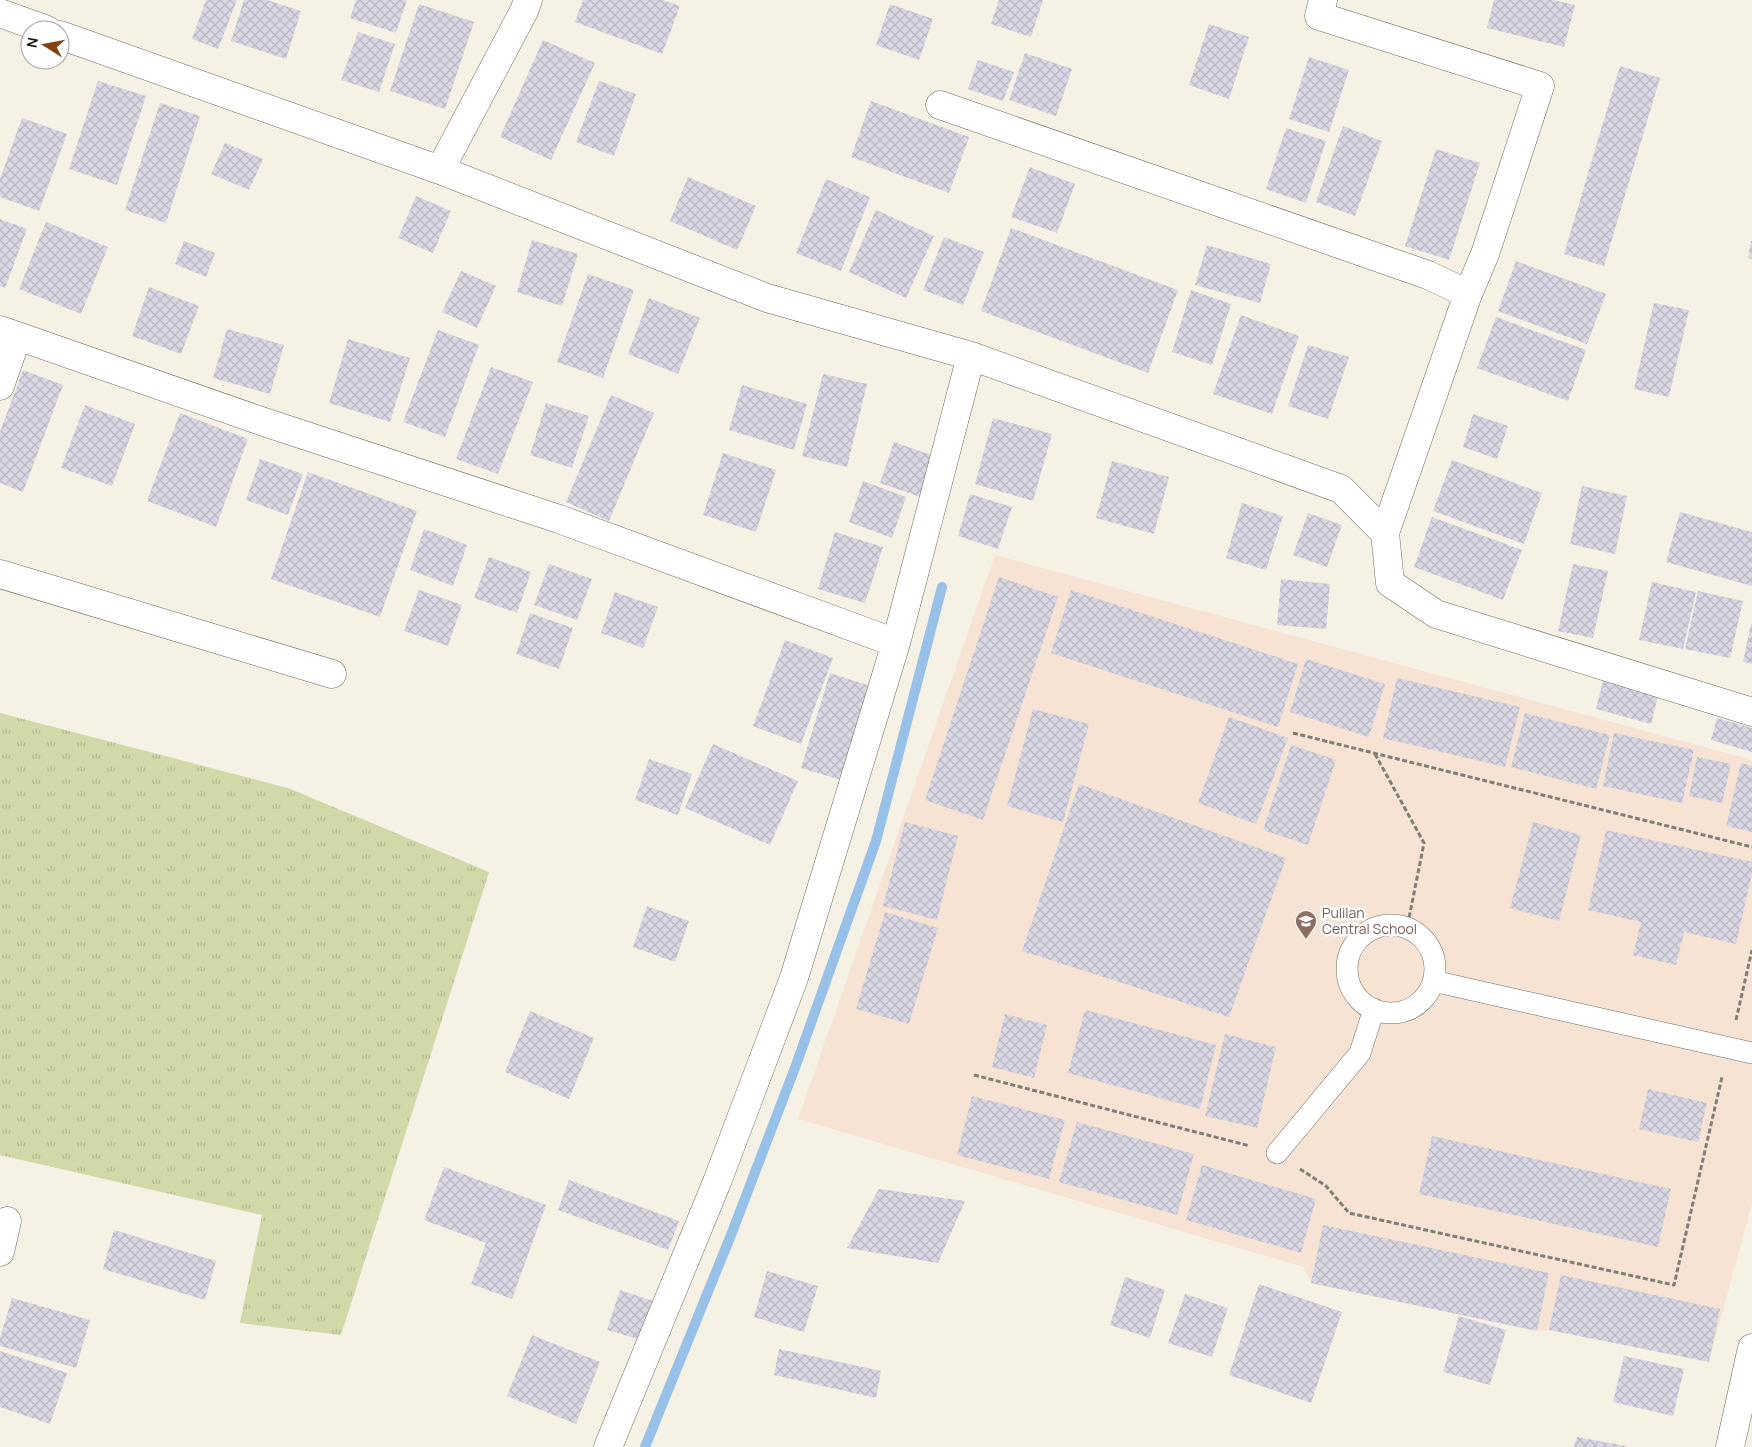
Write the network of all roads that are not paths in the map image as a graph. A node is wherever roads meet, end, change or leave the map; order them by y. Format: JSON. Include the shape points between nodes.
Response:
{"nodes":[{"id":1,"x":528,"y":0,"type":"edge"},
{"id":2,"x":1323,"y":0,"type":"edge"},
{"id":3,"x":0,"y":13,"type":"edge"},
{"id":4,"x":20,"y":20,"type":"edge"},
{"id":5,"x":70,"y":38,"type":"edge"},
{"id":6,"x":940,"y":105,"type":"dead end"},
{"id":7,"x":440,"y":170,"type":"junction"},
{"id":8,"x":1468,"y":294,"type":"junction"},
{"id":9,"x":9,"y":333,"type":"edge"},
{"id":10,"x":971,"y":356,"type":"junction"},
{"id":11,"x":0,"y":386,"type":"edge"},
{"id":12,"x":1385,"y":533,"type":"junction"},
{"id":13,"x":0,"y":574,"type":"edge"},
{"id":14,"x":896,"y":644,"type":"junction"},
{"id":15,"x":332,"y":674,"type":"dead end"},
{"id":16,"x":1752,"y":712,"type":"edge"},
{"id":17,"x":1433,"y":981,"type":"junction"},
{"id":18,"x":1374,"y":1009,"type":"junction"},
{"id":19,"x":1752,"y":1053,"type":"edge"},
{"id":20,"x":1277,"y":1153,"type":"road end"},
{"id":21,"x":7,"y":1221,"type":"dead end"},
{"id":22,"x":0,"y":1252,"type":"edge"},
{"id":23,"x":1752,"y":1348,"type":"edge"},
{"id":24,"x":1748,"y":1380,"type":"edge"},
{"id":25,"x":608,"y":1447,"type":"edge"},
{"id":26,"x":1730,"y":1447,"type":"edge"}],
"edges":[{"from":1,"to":7,"type":"street"},
{"from":2,"to":8,"type":"street","via":[[1319,16],[1540,86],[1485,254]]},
{"from":3,"to":4,"type":"street"},
{"from":5,"to":7,"type":"street"},
{"from":6,"to":8,"type":"street","via":[[1428,275]]},
{"from":7,"to":10,"type":"street","via":[[767,298]]},
{"from":8,"to":12,"type":"street"},
{"from":9,"to":11,"type":"street"},
{"from":9,"to":14,"type":"street","via":[[264,422],[559,519]]},
{"from":10,"to":12,"type":"street","via":[[1341,489]]},
{"from":10,"to":14,"type":"street"},
{"from":12,"to":16,"type":"street","via":[[1390,583],[1436,614]]},
{"from":13,"to":15,"type":"street"},
{"from":14,"to":25,"type":"street","via":[[794,978],[718,1182]]},
{"from":17,"to":18,"type":"lane","via":[[1426,995],[1402,1012],[1386,1013]]},
{"from":17,"to":18,"type":"lane","via":[[1435,965],[1431,951],[1421,937],[1407,928],[1391,925],[1375,928],[1360,937],[1351,951],[1347,967],[1354,992]]},
{"from":17,"to":19,"type":"lane"},
{"from":18,"to":20,"type":"lane","via":[[1360,1053]]},
{"from":21,"to":22,"type":"street"},
{"from":23,"to":24,"type":"street"},
{"from":24,"to":26,"type":"street"}]}
